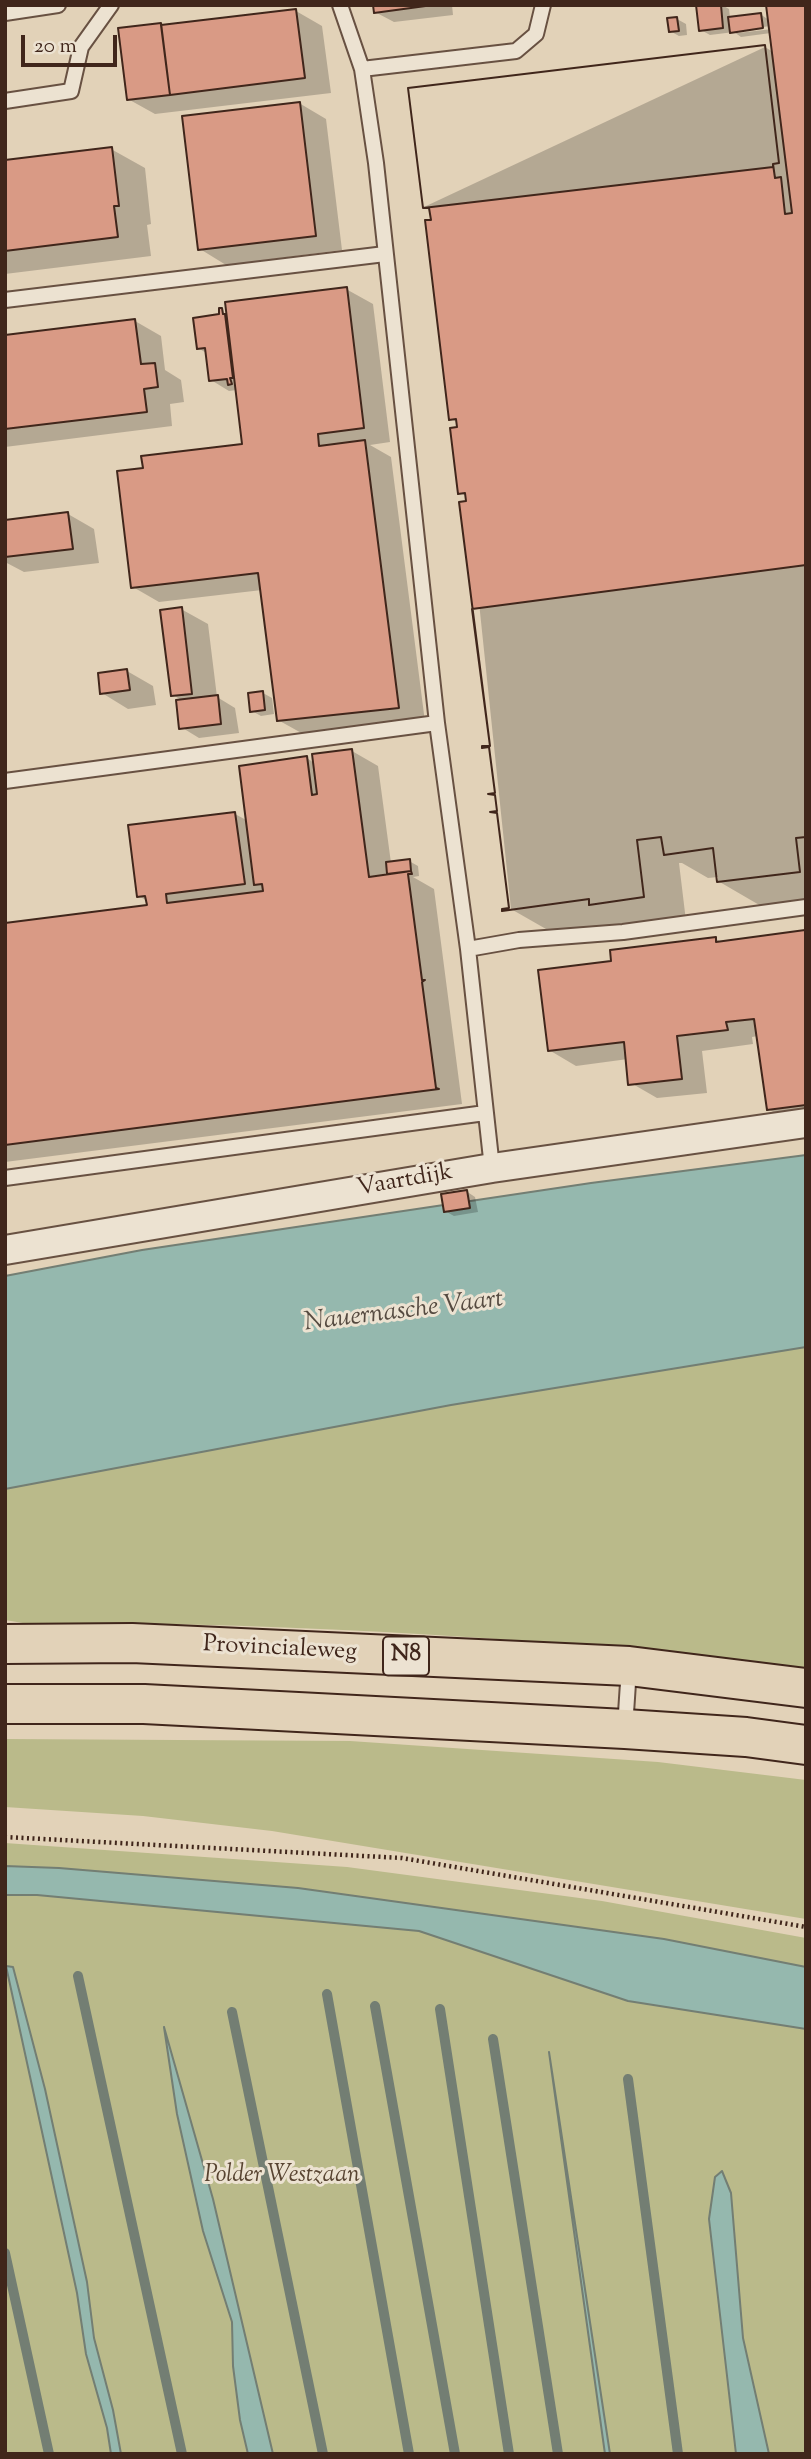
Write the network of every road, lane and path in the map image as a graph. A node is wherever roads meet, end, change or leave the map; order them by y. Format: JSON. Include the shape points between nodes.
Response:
{"nodes":[{"id":1,"x":58,"y":5,"type":"edge"},
{"id":2,"x":111,"y":5,"type":"edge"},
{"id":3,"x":340,"y":5,"type":"edge"},
{"id":4,"x":543,"y":5,"type":"edge"},
{"id":5,"x":5,"y":13,"type":"edge"},
{"id":6,"x":362,"y":69,"type":"junction"},
{"id":7,"x":5,"y":101,"type":"edge"},
{"id":8,"x":385,"y":254,"type":"junction"},
{"id":9,"x":5,"y":300,"type":"edge"},
{"id":10,"x":437,"y":723,"type":"junction"},
{"id":11,"x":5,"y":781,"type":"edge"},
{"id":12,"x":806,"y":907,"type":"edge"},
{"id":13,"x":468,"y":949,"type":"junction"},
{"id":14,"x":485,"y":1113,"type":"junction"},
{"id":15,"x":806,"y":1123,"type":"edge"},
{"id":16,"x":492,"y":1168,"type":"junction"},
{"id":17,"x":5,"y":1178,"type":"edge"},
{"id":18,"x":5,"y":1250,"type":"edge"},
{"id":19,"x":5,"y":1644,"type":"edge"},
{"id":20,"x":629,"y":1667,"type":"junction"},
{"id":21,"x":806,"y":1688,"type":"edge"},
{"id":22,"x":5,"y":1704,"type":"edge"},
{"id":23,"x":625,"y":1729,"type":"junction"},
{"id":24,"x":806,"y":1745,"type":"edge"},
{"id":25,"x":5,"y":1837,"type":"edge"},
{"id":26,"x":806,"y":1927,"type":"edge"}],
"edges":[{"from":1,"to":5,"type":"lane"},
{"from":2,"to":7,"type":"lane","via":[[81,47],[71,92]]},
{"from":3,"to":6,"type":"lane"},
{"from":4,"to":6,"type":"lane","via":[[536,34],[516,51]]},
{"from":6,"to":8,"type":"lane"},
{"from":8,"to":9,"type":"lane"},
{"from":8,"to":10,"type":"lane"},
{"from":10,"to":11,"type":"lane"},
{"from":10,"to":13,"type":"lane"},
{"from":12,"to":13,"type":"lane"},
{"from":13,"to":14,"type":"lane"},
{"from":14,"to":16,"type":"lane"},
{"from":14,"to":17,"type":"lane"},
{"from":15,"to":16,"type":"street","name":"Vaartdijk"},
{"from":16,"to":18,"type":"street","name":"Vaartdijk"},
{"from":19,"to":20,"type":"highway","name":"Provincialeweg","number":"N8","via":[[132,1643]]},
{"from":20,"to":21,"type":"highway","name":"Provincialeweg","number":"N8"},
{"from":20,"to":23,"type":"lane"},
{"from":22,"to":23,"type":"highway","via":[[144,1703]]},
{"from":23,"to":24,"type":"highway"},
{"from":25,"to":26,"type":"path","via":[[402,1858]]}]}
